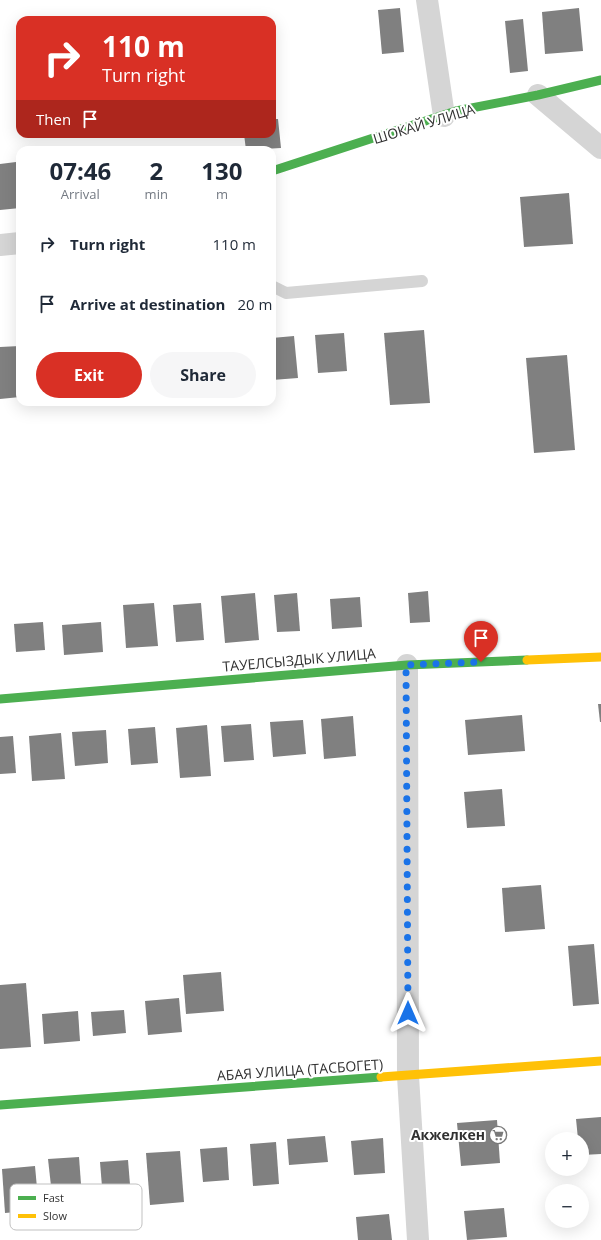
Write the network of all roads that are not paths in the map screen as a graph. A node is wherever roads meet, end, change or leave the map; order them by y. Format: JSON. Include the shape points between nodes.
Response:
{"nodes":[{"id":1,"x":427,"y":0,"type":"edge"},
{"id":2,"x":601,"y":80,"type":"edge"},
{"id":3,"x":538,"y":95,"type":"junction"},
{"id":4,"x":444,"y":116,"type":"junction"},
{"id":5,"x":601,"y":148,"type":"edge"},
{"id":6,"x":276,"y":170,"type":"edge"},
{"id":7,"x":16,"y":243,"type":"edge"},
{"id":8,"x":0,"y":244,"type":"edge"},
{"id":9,"x":422,"y":281,"type":"dead end"},
{"id":10,"x":276,"y":288,"type":"edge"},
{"id":11,"x":601,"y":657,"type":"edge"},
{"id":12,"x":406,"y":665,"type":"junction"},
{"id":13,"x":0,"y":699,"type":"edge"},
{"id":14,"x":601,"y":1061,"type":"edge"},
{"id":15,"x":408,"y":1076,"type":"junction"},
{"id":16,"x":0,"y":1105,"type":"edge"},
{"id":17,"x":418,"y":1240,"type":"edge"}],
"edges":[{"from":1,"to":4,"type":"street"},
{"from":2,"to":3,"type":"street","name":"ШОКАЙ УЛИЦА"},
{"from":3,"to":4,"type":"street","name":"ШОКАЙ УЛИЦА","via":[[456,111]]},
{"from":3,"to":5,"type":"street"},
{"from":4,"to":6,"type":"street","name":"ШОКАЙ УЛИЦА"},
{"from":7,"to":8,"type":"street"},
{"from":9,"to":10,"type":"lane","via":[[286,293]]},
{"from":11,"to":12,"type":"street","name":"ТАУЕЛСЫЗДЫК УЛИЦА"},
{"from":12,"to":13,"type":"street","name":"ТАУЕЛСЫЗДЫК УЛИЦА"},
{"from":12,"to":15,"type":"street"},
{"from":14,"to":15,"type":"street","name":"АБАЯ УЛИЦА (ТАСБОГЕТ)"},
{"from":15,"to":16,"type":"street","name":"АБАЯ УЛИЦА (ТАСБОГЕТ)"},
{"from":15,"to":17,"type":"street"}]}
